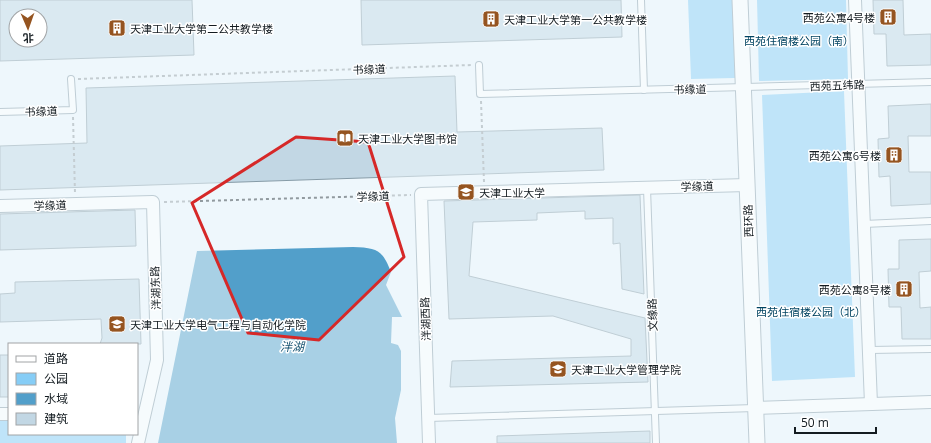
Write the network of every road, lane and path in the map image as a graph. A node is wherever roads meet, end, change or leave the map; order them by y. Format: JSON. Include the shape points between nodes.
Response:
{"nodes":[{"id":1,"x":641,"y":0,"type":"edge"},
{"id":2,"x":740,"y":0,"type":"edge"},
{"id":3,"x":855,"y":0,"type":"edge"},
{"id":4,"x":479,"y":65,"type":"joint"},
{"id":5,"x":71,"y":79,"type":"joint"},
{"id":6,"x":931,"y":82,"type":"edge"},
{"id":7,"x":858,"y":85,"type":"junction"},
{"id":8,"x":743,"y":88,"type":"junction"},
{"id":9,"x":644,"y":90,"type":"junction"},
{"id":10,"x":480,"y":94,"type":"junction"},
{"id":11,"x":73,"y":110,"type":"junction"},
{"id":12,"x":0,"y":112,"type":"edge"},
{"id":13,"x":747,"y":185,"type":"junction"},
{"id":14,"x":648,"y":188,"type":"junction"},
{"id":15,"x":485,"y":193,"type":"junction"},
{"id":16,"x":421,"y":194,"type":"junction"},
{"id":17,"x":152,"y":202,"type":"junction"},
{"id":18,"x":76,"y":204,"type":"junction"},
{"id":19,"x":0,"y":206,"type":"edge"},
{"id":20,"x":931,"y":221,"type":"edge"},
{"id":21,"x":864,"y":224,"type":"junction"},
{"id":22,"x":931,"y":349,"type":"edge"},
{"id":23,"x":870,"y":350,"type":"junction"},
{"id":24,"x":931,"y":402,"type":"edge"},
{"id":25,"x":872,"y":404,"type":"junction"},
{"id":26,"x":755,"y":408,"type":"junction"},
{"id":27,"x":141,"y":410,"type":"edge"},
{"id":28,"x":655,"y":411,"type":"junction"},
{"id":29,"x":428,"y":418,"type":"junction"},
{"id":30,"x":138,"y":443,"type":"edge"},
{"id":31,"x":429,"y":443,"type":"edge"},
{"id":32,"x":656,"y":443,"type":"edge"},
{"id":33,"x":757,"y":443,"type":"edge"}],
"edges":[{"from":1,"to":9,"type":"lane"},
{"from":2,"to":8,"type":"street","name":"西环路"},
{"from":3,"to":7,"type":"street"},
{"from":4,"to":5,"type":"path","name":"书缘道"},
{"from":4,"to":10,"type":"lane"},
{"from":5,"to":11,"type":"lane","name":"书缘道"},
{"from":6,"to":7,"type":"lane","name":"西苑五纬路"},
{"from":7,"to":8,"type":"lane","name":"西苑五纬路"},
{"from":7,"to":21,"type":"street"},
{"from":8,"to":9,"type":"lane","name":"书缘道"},
{"from":8,"to":13,"type":"street","name":"西环路"},
{"from":9,"to":10,"type":"lane","name":"书缘道"},
{"from":10,"to":15,"type":"path"},
{"from":11,"to":12,"type":"lane","name":"书缘道"},
{"from":11,"to":18,"type":"path"},
{"from":13,"to":14,"type":"street","name":"学缘道"},
{"from":13,"to":26,"type":"street","name":"西环路"},
{"from":14,"to":15,"type":"street","name":"学缘道"},
{"from":14,"to":28,"type":"lane","name":"文缘路"},
{"from":15,"to":16,"type":"street","name":"学缘道"},
{"from":16,"to":17,"type":"path","name":"学缘道"},
{"from":16,"to":29,"type":"street","name":"泮湖西路"},
{"from":17,"to":18,"type":"street","name":"学缘道"},
{"from":17,"to":27,"type":"street","name":"泮湖东路","via":[[157,360]]},
{"from":18,"to":19,"type":"street","name":"学缘道"},
{"from":20,"to":21,"type":"lane"},
{"from":21,"to":23,"type":"street"},
{"from":22,"to":23,"type":"lane"},
{"from":23,"to":25,"type":"street"},
{"from":24,"to":25,"type":"street"},
{"from":25,"to":26,"type":"street"},
{"from":26,"to":28,"type":"lane"},
{"from":26,"to":33,"type":"street","name":"西环路"},
{"from":27,"to":30,"type":"street","name":"泮湖东路"},
{"from":28,"to":29,"type":"lane"},
{"from":28,"to":32,"type":"lane","name":"文缘路"},
{"from":29,"to":31,"type":"street","name":"泮湖西路"}]}
